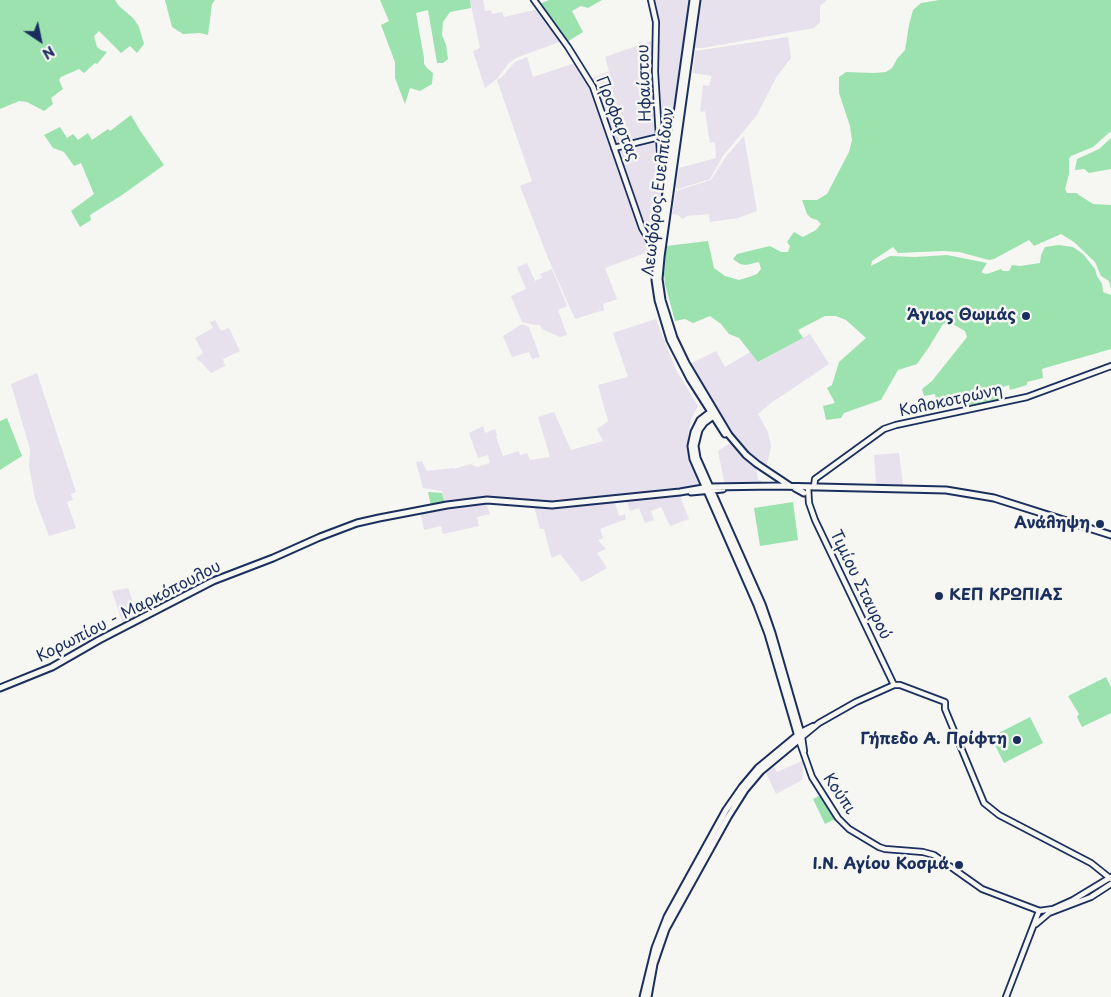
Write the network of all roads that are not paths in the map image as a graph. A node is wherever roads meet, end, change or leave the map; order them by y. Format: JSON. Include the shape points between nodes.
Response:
{"nodes":[{"id":1,"x":534,"y":0,"type":"edge"},
{"id":2,"x":651,"y":0,"type":"edge"},
{"id":3,"x":693,"y":0,"type":"edge"},
{"id":4,"x":697,"y":0,"type":"edge"},
{"id":5,"x":659,"y":137,"type":"junction"},
{"id":6,"x":614,"y":148,"type":"junction"},
{"id":7,"x":662,"y":168,"type":"junction"},
{"id":8,"x":670,"y":168,"type":"junction"},
{"id":9,"x":670,"y":178,"type":"junction"},
{"id":10,"x":656,"y":256,"type":"junction"},
{"id":11,"x":1111,"y":366,"type":"edge"},
{"id":12,"x":707,"y":406,"type":"junction"},
{"id":13,"x":713,"y":413,"type":"junction"},
{"id":14,"x":704,"y":420,"type":"junction"},
{"id":15,"x":718,"y":425,"type":"junction"},
{"id":16,"x":746,"y":455,"type":"junction"},
{"id":17,"x":791,"y":486,"type":"junction"},
{"id":18,"x":708,"y":489,"type":"junction"},
{"id":19,"x":807,"y":489,"type":"junction"},
{"id":20,"x":1111,"y":535,"type":"edge"},
{"id":21,"x":894,"y":685,"type":"junction"},
{"id":22,"x":0,"y":688,"type":"edge"},
{"id":23,"x":798,"y":736,"type":"junction"},
{"id":24,"x":1111,"y":878,"type":"edge"},
{"id":25,"x":1111,"y":884,"type":"edge"},
{"id":26,"x":1041,"y":914,"type":"junction"},
{"id":27,"x":643,"y":997,"type":"edge"},
{"id":28,"x":648,"y":997,"type":"edge"},
{"id":29,"x":1006,"y":997,"type":"edge"}],
"edges":[{"from":1,"to":6,"type":"street","name":"Προφαρτας","via":[[593,87]]},
{"from":2,"to":5,"type":"street","name":"Ηφαίστου","via":[[656,22]]},
{"from":3,"to":8,"type":"main road","name":"Λεωφόρος Ευελπίδων"},
{"from":4,"to":9,"type":"main road","name":"Λεωφόρος Ευελπίδων"},
{"from":5,"to":6,"type":"street"},
{"from":5,"to":7,"type":"street","name":"Ηφαίστου"},
{"from":6,"to":10,"type":"street","name":"Προφαρτας"},
{"from":7,"to":8,"type":"main road","via":[[668,171]]},
{"from":7,"to":9,"type":"street"},
{"from":8,"to":9,"type":"main road","name":"Λεωφόρος Ευελπίδων"},
{"from":9,"to":10,"type":"main road","name":"Λεωφόρος Ευελπίδων"},
{"from":9,"to":13,"type":"main road","name":"Λεωφόρος Ευελπίδων","via":[[660,263],[661,293],[674,338]]},
{"from":10,"to":12,"type":"main road","name":"Λεωφόρος Ευελπίδων","via":[[656,286],[665,326],[684,370]]},
{"from":11,"to":19,"type":"street","name":"Κολοκοτρώνη","via":[[1027,397],[884,429],[815,479]]},
{"from":12,"to":13,"type":"main road","name":"Λεωφόρος Ευελπίδων"},
{"from":12,"to":14,"type":"main road"},
{"from":13,"to":14,"type":"main road"},
{"from":13,"to":15,"type":"main road","name":"Λεωφόρος Ευελπίδων"},
{"from":13,"to":16,"type":"main road","name":"Λεωφόρος Ευελπίδων"},
{"from":14,"to":15,"type":"main road"},
{"from":14,"to":18,"type":"main road","via":[[695,450]]},
{"from":15,"to":16,"type":"main road","name":"Λεωφόρος Ευελπίδων"},
{"from":16,"to":17,"type":"main road","name":"Λεωφόρος Ευελπίδων"},
{"from":17,"to":18,"type":"main road","name":"Κορωπίου - Μαρκόπουλου"},
{"from":17,"to":19,"type":"main road","name":"Λεωφόρος Ευελπίδων"},
{"from":18,"to":22,"type":"main road","name":"Κορωπίου - Μαρκόπουλου","via":[[552,505],[486,500],[418,509],[357,523],[213,581],[52,667]]},
{"from":18,"to":23,"type":"main road","via":[[762,618]]},
{"from":18,"to":23,"type":"main road","via":[[762,604]]},
{"from":19,"to":20,"type":"main road","via":[[963,492],[1017,505]]},
{"from":19,"to":21,"type":"street","name":"Τιμίου Σταυρού","via":[[815,520]]},
{"from":21,"to":23,"type":"street","via":[[856,702]]},
{"from":21,"to":24,"type":"street","via":[[900,684],[945,702],[982,801],[999,815],[1091,863]]},
{"from":23,"to":26,"type":"street","name":"Κούπι","via":[[812,777],[838,818],[849,829],[885,849],[934,855],[982,889],[1019,901]]},
{"from":23,"to":27,"type":"main road","via":[[770,757],[736,794],[667,917],[655,948]]},
{"from":23,"to":28,"type":"main road","via":[[756,777],[728,817],[666,929],[654,964]]},
{"from":24,"to":26,"type":"street"},
{"from":25,"to":26,"type":"street","via":[[1091,897]]},
{"from":26,"to":29,"type":"street"}]}
